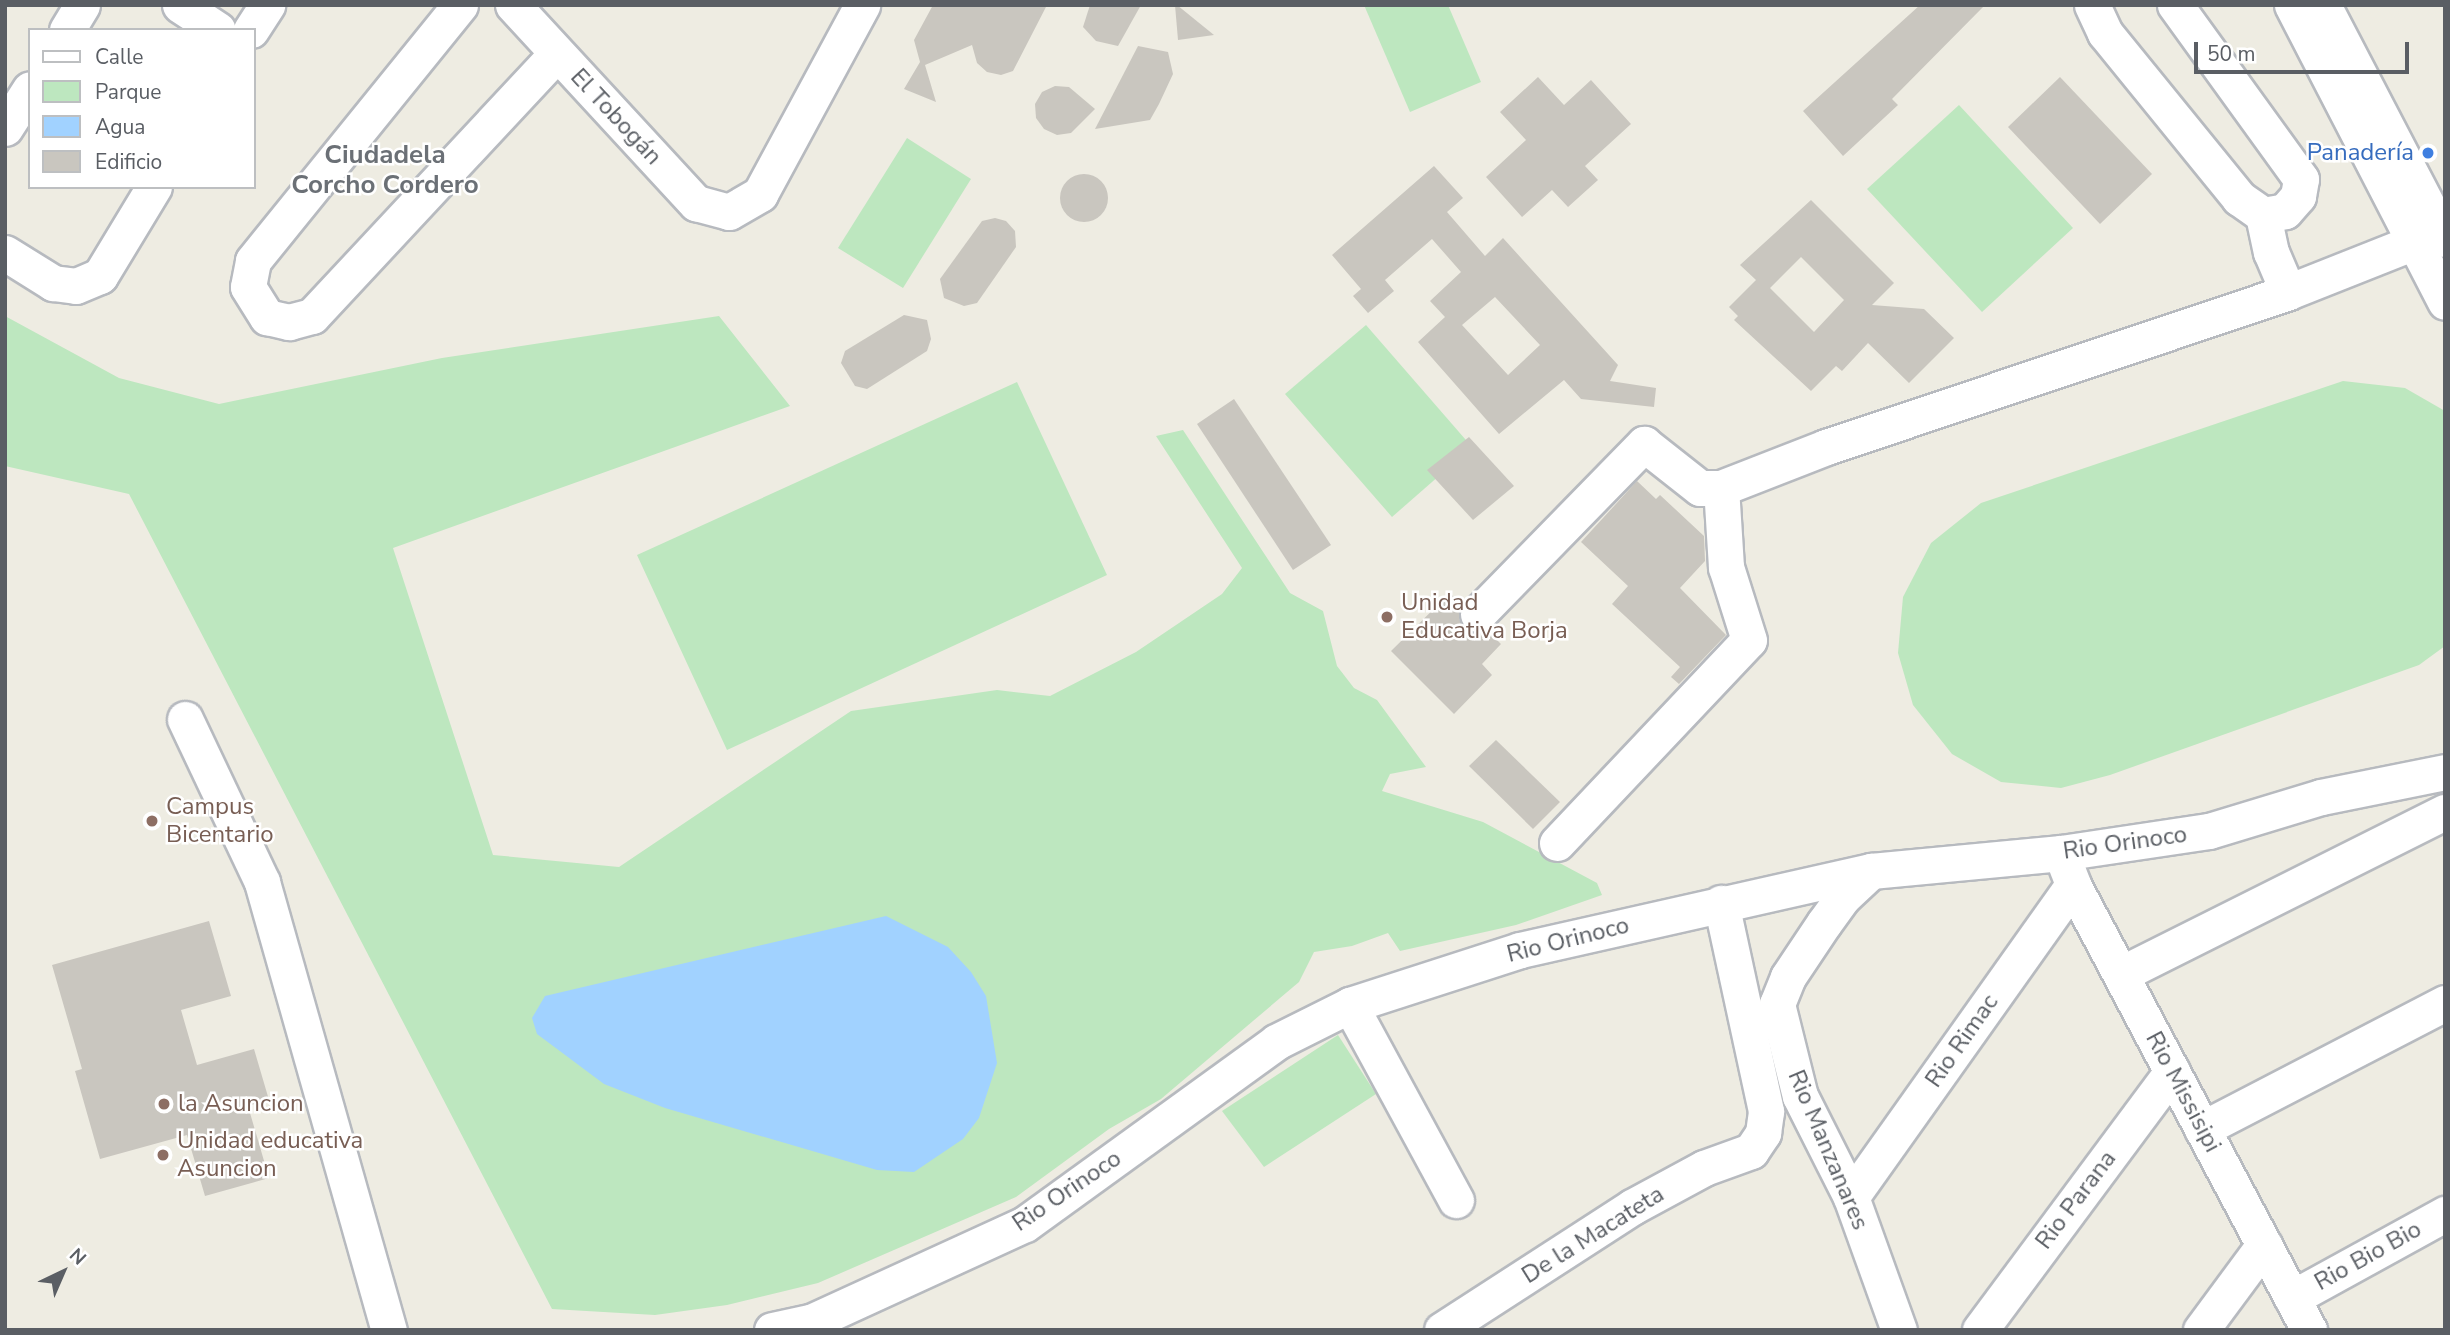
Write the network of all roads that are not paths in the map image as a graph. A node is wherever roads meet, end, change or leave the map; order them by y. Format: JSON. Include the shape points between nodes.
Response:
{"nodes":[{"id":1,"x":82,"y":5,"type":"edge"},
{"id":2,"x":180,"y":5,"type":"edge"},
{"id":3,"x":267,"y":5,"type":"edge"},
{"id":4,"x":460,"y":5,"type":"edge"},
{"id":5,"x":513,"y":5,"type":"edge"},
{"id":6,"x":862,"y":5,"type":"edge"},
{"id":7,"x":2092,"y":5,"type":"edge"},
{"id":8,"x":2175,"y":5,"type":"edge"},
{"id":9,"x":2292,"y":5,"type":"edge"},
{"id":10,"x":2323,"y":5,"type":"edge"},
{"id":11,"x":68,"y":28,"type":"edge"},
{"id":12,"x":215,"y":28,"type":"edge"},
{"id":13,"x":252,"y":28,"type":"edge"},
{"id":14,"x":557,"y":53,"type":"junction"},
{"id":15,"x":28,"y":92,"type":"edge"},
{"id":16,"x":5,"y":128,"type":"edge"},
{"id":17,"x":153,"y":189,"type":"edge"},
{"id":18,"x":2263,"y":215,"type":"junction"},
{"id":19,"x":2429,"y":241,"type":"edge"},
{"id":20,"x":5,"y":253,"type":"edge"},
{"id":21,"x":2288,"y":292,"type":"junction"},
{"id":22,"x":2445,"y":302,"type":"edge"},
{"id":23,"x":1721,"y":488,"type":"junction"},
{"id":24,"x":1479,"y":614,"type":"dead end"},
{"id":25,"x":185,"y":719,"type":"dead end"},
{"id":26,"x":2445,"y":772,"type":"edge"},
{"id":27,"x":2445,"y":812,"type":"edge"},
{"id":28,"x":1557,"y":843,"type":"dead end"},
{"id":29,"x":2061,"y":853,"type":"junction"},
{"id":30,"x":1871,"y":871,"type":"junction"},
{"id":31,"x":2073,"y":885,"type":"junction"},
{"id":32,"x":1721,"y":903,"type":"junction"},
{"id":33,"x":2121,"y":974,"type":"junction"},
{"id":34,"x":2445,"y":1003,"type":"edge"},
{"id":35,"x":1350,"y":1005,"type":"junction"},
{"id":36,"x":2172,"y":1071,"type":"junction"},
{"id":37,"x":2202,"y":1129,"type":"junction"},
{"id":38,"x":1751,"y":1150,"type":"joint"},
{"id":39,"x":1852,"y":1198,"type":"junction"},
{"id":40,"x":1456,"y":1200,"type":"dead end"},
{"id":41,"x":2445,"y":1214,"type":"edge"},
{"id":42,"x":2264,"y":1245,"type":"junction"},
{"id":43,"x":2292,"y":1298,"type":"junction"},
{"id":44,"x":389,"y":1330,"type":"edge"},
{"id":45,"x":772,"y":1330,"type":"edge"},
{"id":46,"x":1442,"y":1330,"type":"edge"},
{"id":47,"x":1899,"y":1330,"type":"edge"},
{"id":48,"x":1980,"y":1330,"type":"edge"},
{"id":49,"x":2201,"y":1330,"type":"edge"},
{"id":50,"x":2309,"y":1330,"type":"edge"}],
"edges":[{"from":1,"to":11,"type":"street"},
{"from":2,"to":12,"type":"street"},
{"from":3,"to":13,"type":"street"},
{"from":4,"to":14,"type":"street","via":[[253,261],[248,287],[267,317],[289,323],[312,316]]},
{"from":5,"to":14,"type":"street","name":"El Tobogán"},
{"from":6,"to":14,"type":"street","name":"El Tobogán","via":[[760,194],[729,212],[696,203]]},
{"from":7,"to":18,"type":"street","via":[[2105,33],[2239,198]]},
{"from":8,"to":18,"type":"street","via":[[2301,179],[2298,196],[2285,211]]},
{"from":9,"to":19,"type":"street"},
{"from":10,"to":19,"type":"street"},
{"from":15,"to":16,"type":"street"},
{"from":17,"to":20,"type":"street","via":[[100,276],[76,286],[53,283]]},
{"from":18,"to":21,"type":"street"},
{"from":19,"to":21,"type":"street"},
{"from":19,"to":22,"type":"street"},
{"from":21,"to":23,"type":"street","via":[[1826,447]]},
{"from":23,"to":24,"type":"street","via":[[1700,488],[1644,444]]},
{"from":23,"to":28,"type":"street","via":[[1726,567],[1749,640]]},
{"from":25,"to":44,"type":"street","via":[[262,882]]},
{"from":26,"to":29,"type":"street","name":"Rio Orinoco","via":[[2321,797],[2209,831]]},
{"from":27,"to":33,"type":"street"},
{"from":29,"to":30,"type":"street","name":"Rio Orinoco"},
{"from":29,"to":31,"type":"street","name":"Rio Missisipi"},
{"from":30,"to":32,"type":"street","name":"Rio Orinoco"},
{"from":30,"to":39,"type":"street","name":"Rio Manzanares","via":[[1824,923],[1788,977],[1777,1004],[1800,1096]]},
{"from":31,"to":33,"type":"street","name":"Rio Missisipi"},
{"from":31,"to":39,"type":"street","name":"Rio Rimac"},
{"from":32,"to":35,"type":"street","name":"Rio Orinoco","via":[[1520,950]]},
{"from":32,"to":38,"type":"street","name":"Rio Manzanares","via":[[1766,1111],[1763,1133]]},
{"from":33,"to":36,"type":"street","name":"Rio Missisipi"},
{"from":34,"to":37,"type":"street"},
{"from":35,"to":40,"type":"street"},
{"from":35,"to":45,"type":"street","name":"Rio Orinoco","via":[[1276,1042],[1025,1224],[811,1322]]},
{"from":36,"to":37,"type":"street","name":"Rio Missisipi"},
{"from":36,"to":48,"type":"street","name":"Rio Parana"},
{"from":37,"to":42,"type":"street","name":"Rio Missisipi"},
{"from":38,"to":46,"type":"street","name":"De la Macateta","via":[[1704,1168],[1632,1208]]},
{"from":39,"to":47,"type":"street","name":"Rio Manzanares"},
{"from":41,"to":43,"type":"street","name":"Rio Bio Bio"},
{"from":42,"to":43,"type":"street","name":"Rio Missisipi"},
{"from":42,"to":49,"type":"street"},
{"from":43,"to":50,"type":"street","name":"Rio Missisipi"}]}
